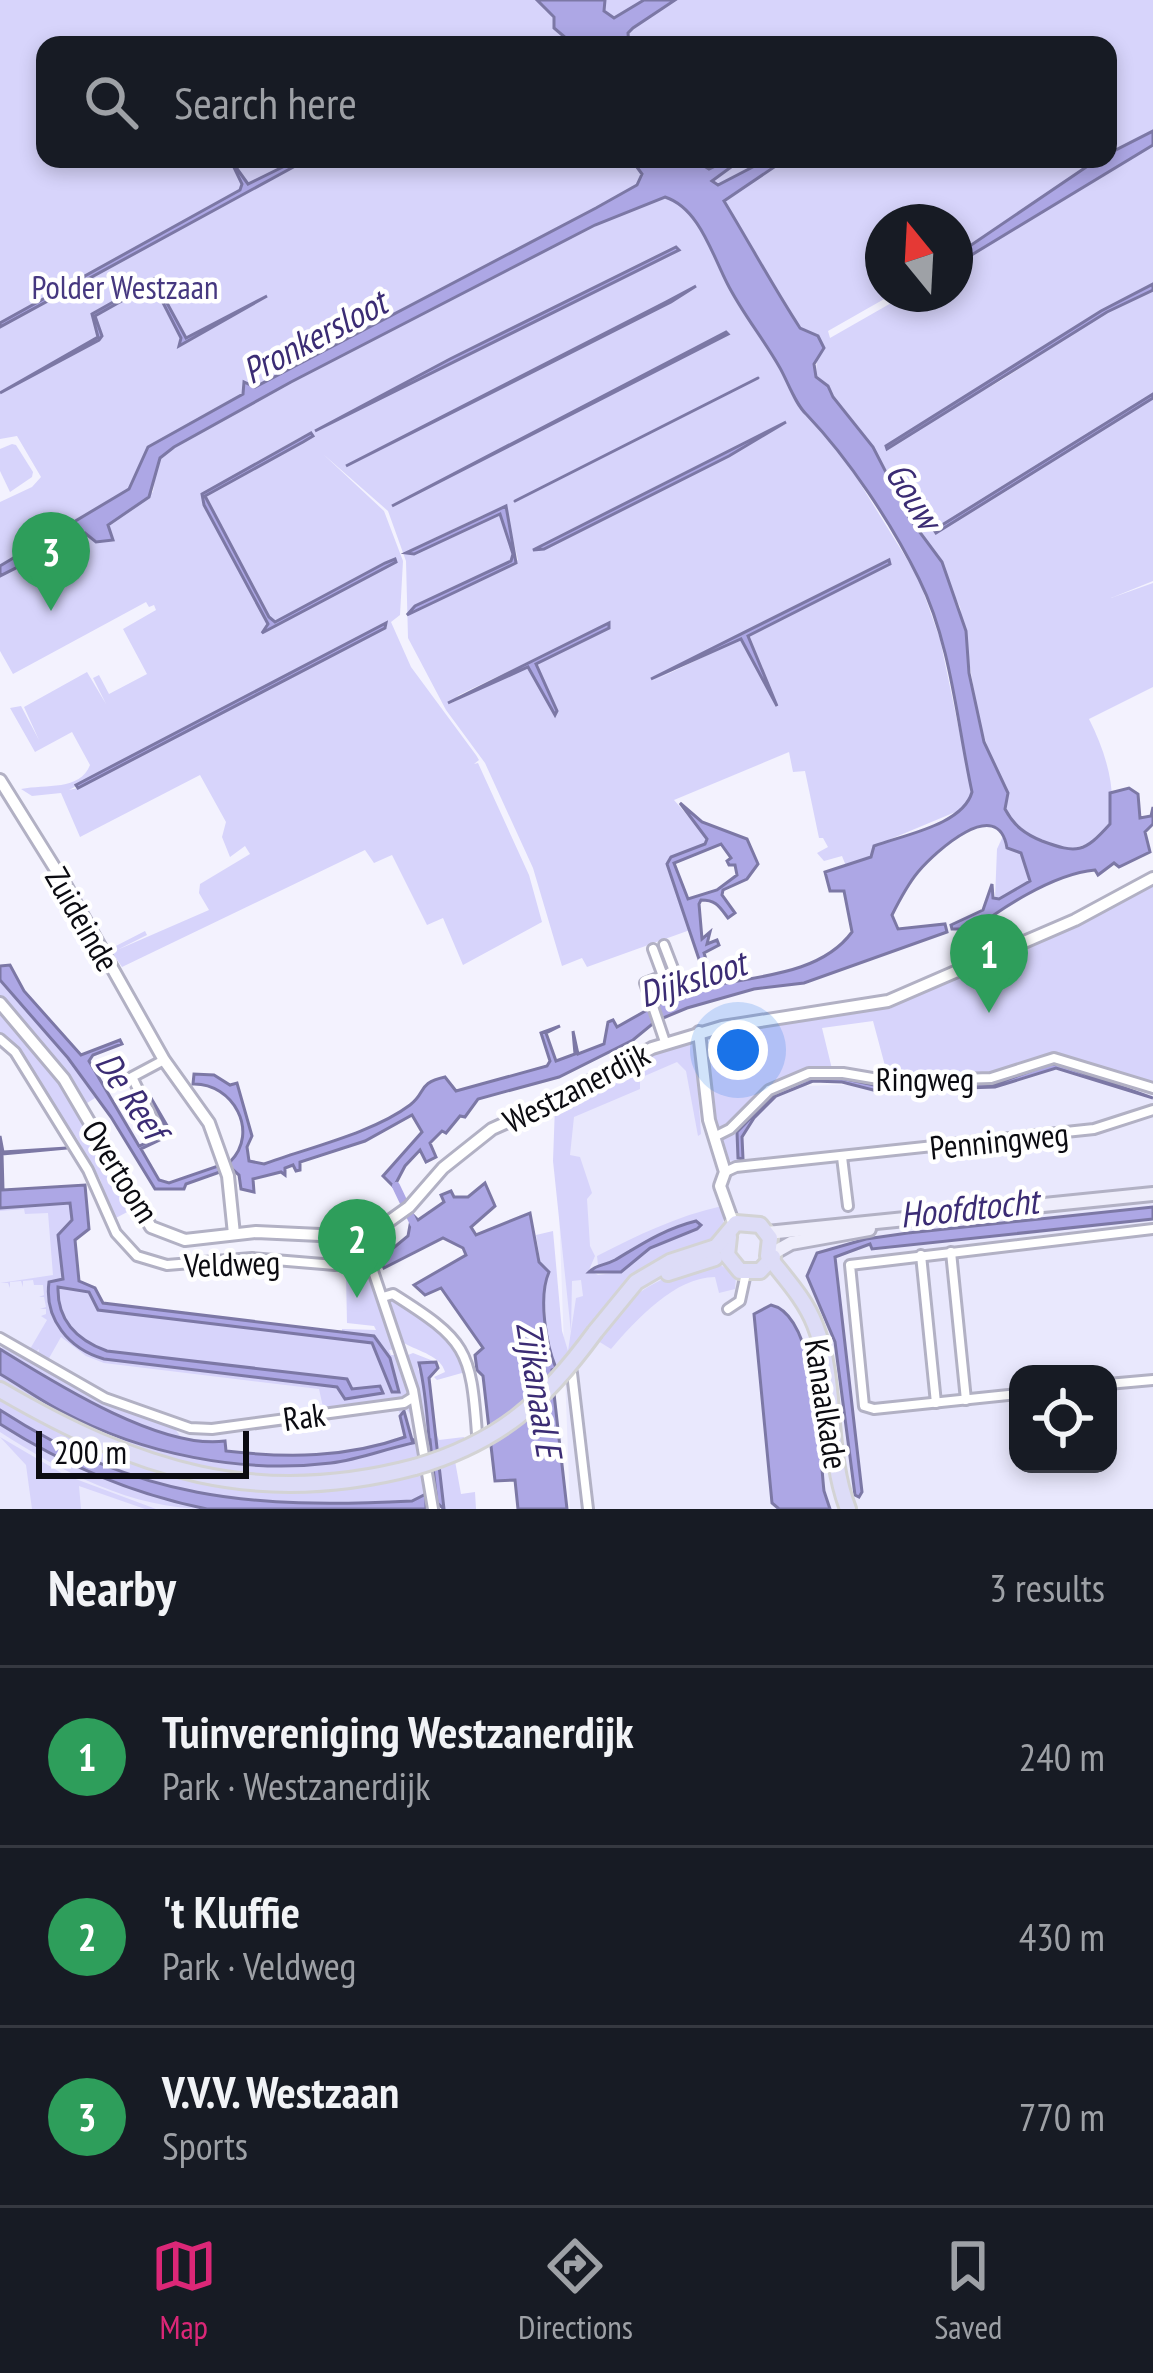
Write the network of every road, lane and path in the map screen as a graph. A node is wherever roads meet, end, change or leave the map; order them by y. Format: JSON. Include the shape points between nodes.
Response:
{"nodes":[{"id":1,"x":2,"y":788,"type":"edge"},
{"id":2,"x":1153,"y":878,"type":"edge"},
{"id":3,"x":664,"y":945,"type":"dead end"},
{"id":4,"x":653,"y":949,"type":"dead end"},
{"id":5,"x":663,"y":976,"type":"junction"},
{"id":6,"x":0,"y":1003,"type":"edge"},
{"id":7,"x":699,"y":1032,"type":"junction"},
{"id":8,"x":0,"y":1039,"type":"edge"},
{"id":9,"x":665,"y":1042,"type":"junction"},
{"id":10,"x":164,"y":1060,"type":"junction"},
{"id":11,"x":1153,"y":1088,"type":"edge"},
{"id":12,"x":1153,"y":1110,"type":"edge"},
{"id":13,"x":160,"y":1135,"type":"dead end"},
{"id":14,"x":713,"y":1137,"type":"junction"},
{"id":15,"x":842,"y":1157,"type":"junction"},
{"id":16,"x":724,"y":1172,"type":"junction"},
{"id":17,"x":1153,"y":1194,"type":"edge"},
{"id":18,"x":848,"y":1206,"type":"dead end"},
{"id":19,"x":893,"y":1222,"type":"junction"},
{"id":20,"x":1153,"y":1229,"type":"edge"},
{"id":21,"x":364,"y":1230,"type":"junction"},
{"id":22,"x":234,"y":1234,"type":"junction"},
{"id":23,"x":732,"y":1238,"type":"junction"},
{"id":24,"x":951,"y":1252,"type":"junction"},
{"id":25,"x":921,"y":1255,"type":"junction"},
{"id":26,"x":764,"y":1256,"type":"junction"},
{"id":27,"x":370,"y":1262,"type":"junction"},
{"id":28,"x":383,"y":1297,"type":"junction"},
{"id":29,"x":618,"y":1305,"type":"junction"},
{"id":30,"x":728,"y":1309,"type":"dead end"},
{"id":31,"x":0,"y":1338,"type":"edge"},
{"id":32,"x":572,"y":1373,"type":"dead end"},
{"id":33,"x":1153,"y":1380,"type":"edge"},
{"id":34,"x":1117,"y":1383,"type":"edge"},
{"id":35,"x":0,"y":1390,"type":"edge"},
{"id":36,"x":1009,"y":1395,"type":"edge"},
{"id":37,"x":412,"y":1398,"type":"junction"},
{"id":38,"x":966,"y":1400,"type":"junction"},
{"id":39,"x":936,"y":1402,"type":"junction"},
{"id":40,"x":477,"y":1435,"type":"dead end"},
{"id":41,"x":433,"y":1509,"type":"edge"},
{"id":42,"x":588,"y":1509,"type":"edge"},
{"id":43,"x":848,"y":1509,"type":"edge"}],
"edges":[{"from":1,"to":10,"type":"street","name":"Zuideinde"},
{"from":2,"to":7,"type":"street","name":"Westzanerdijk","via":[[888,1001]]},
{"from":3,"to":5,"type":"street","via":[[674,971]]},
{"from":4,"to":5,"type":"street"},
{"from":5,"to":9,"type":"street","via":[[645,982]]},
{"from":6,"to":22,"type":"street","name":"Overtoom","via":[[64,1079],[151,1227],[185,1240]]},
{"from":7,"to":9,"type":"street","name":"Westzanerdijk"},
{"from":7,"to":14,"type":"street"},
{"from":8,"to":27,"type":"street","name":"Veldweg","via":[[137,1256],[167,1265]]},
{"from":9,"to":21,"type":"street","name":"Westzanerdijk","via":[[492,1129],[407,1209]]},
{"from":10,"to":13,"type":"street","via":[[132,1077]]},
{"from":10,"to":22,"type":"street","name":"Zuideinde","via":[[209,1123],[228,1176]]},
{"from":11,"to":14,"type":"street","name":"Ringweg","via":[[1054,1058],[991,1078],[890,1081],[809,1072],[769,1090]]},
{"from":12,"to":15,"type":"street","name":"Penningweg","via":[[1094,1129]]},
{"from":14,"to":16,"type":"street"},
{"from":15,"to":16,"type":"street","name":"Penningweg"},
{"from":15,"to":18,"type":"street"},
{"from":16,"to":23,"type":"street"},
{"from":17,"to":19,"type":"main road"},
{"from":19,"to":26,"type":"main road"},
{"from":19,"to":26,"type":"main road","via":[[809,1228]]},
{"from":20,"to":24,"type":"street"},
{"from":21,"to":22,"type":"street","name":"Overtoom"},
{"from":21,"to":27,"type":"street"},
{"from":23,"to":26,"type":"main road"},
{"from":23,"to":26,"type":"main road","via":[[760,1225]]},
{"from":23,"to":29,"type":"main road"},
{"from":23,"to":29,"type":"main road","via":[[654,1270]]},
{"from":24,"to":25,"type":"street"},
{"from":24,"to":38,"type":"street"},
{"from":25,"to":39,"type":"street"},
{"from":25,"to":39,"type":"street","via":[[850,1265],[864,1406]]},
{"from":26,"to":30,"type":"street"},
{"from":26,"to":43,"type":"main road","name":"Kanaalkade","via":[[802,1302],[820,1341]]},
{"from":27,"to":28,"type":"street"},
{"from":28,"to":37,"type":"street"},
{"from":28,"to":40,"type":"street","via":[[394,1294],[460,1346]]},
{"from":29,"to":35,"type":"main road","bridge":true,"via":[[526,1413],[477,1444],[366,1478],[296,1484],[204,1476],[111,1449]]},
{"from":31,"to":37,"type":"street","name":"Rak","via":[[106,1399],[193,1429]]},
{"from":32,"to":42,"type":"street"},
{"from":33,"to":34,"type":"street"},
{"from":36,"to":38,"type":"street"},
{"from":37,"to":41,"type":"street"},
{"from":38,"to":39,"type":"street"}]}
